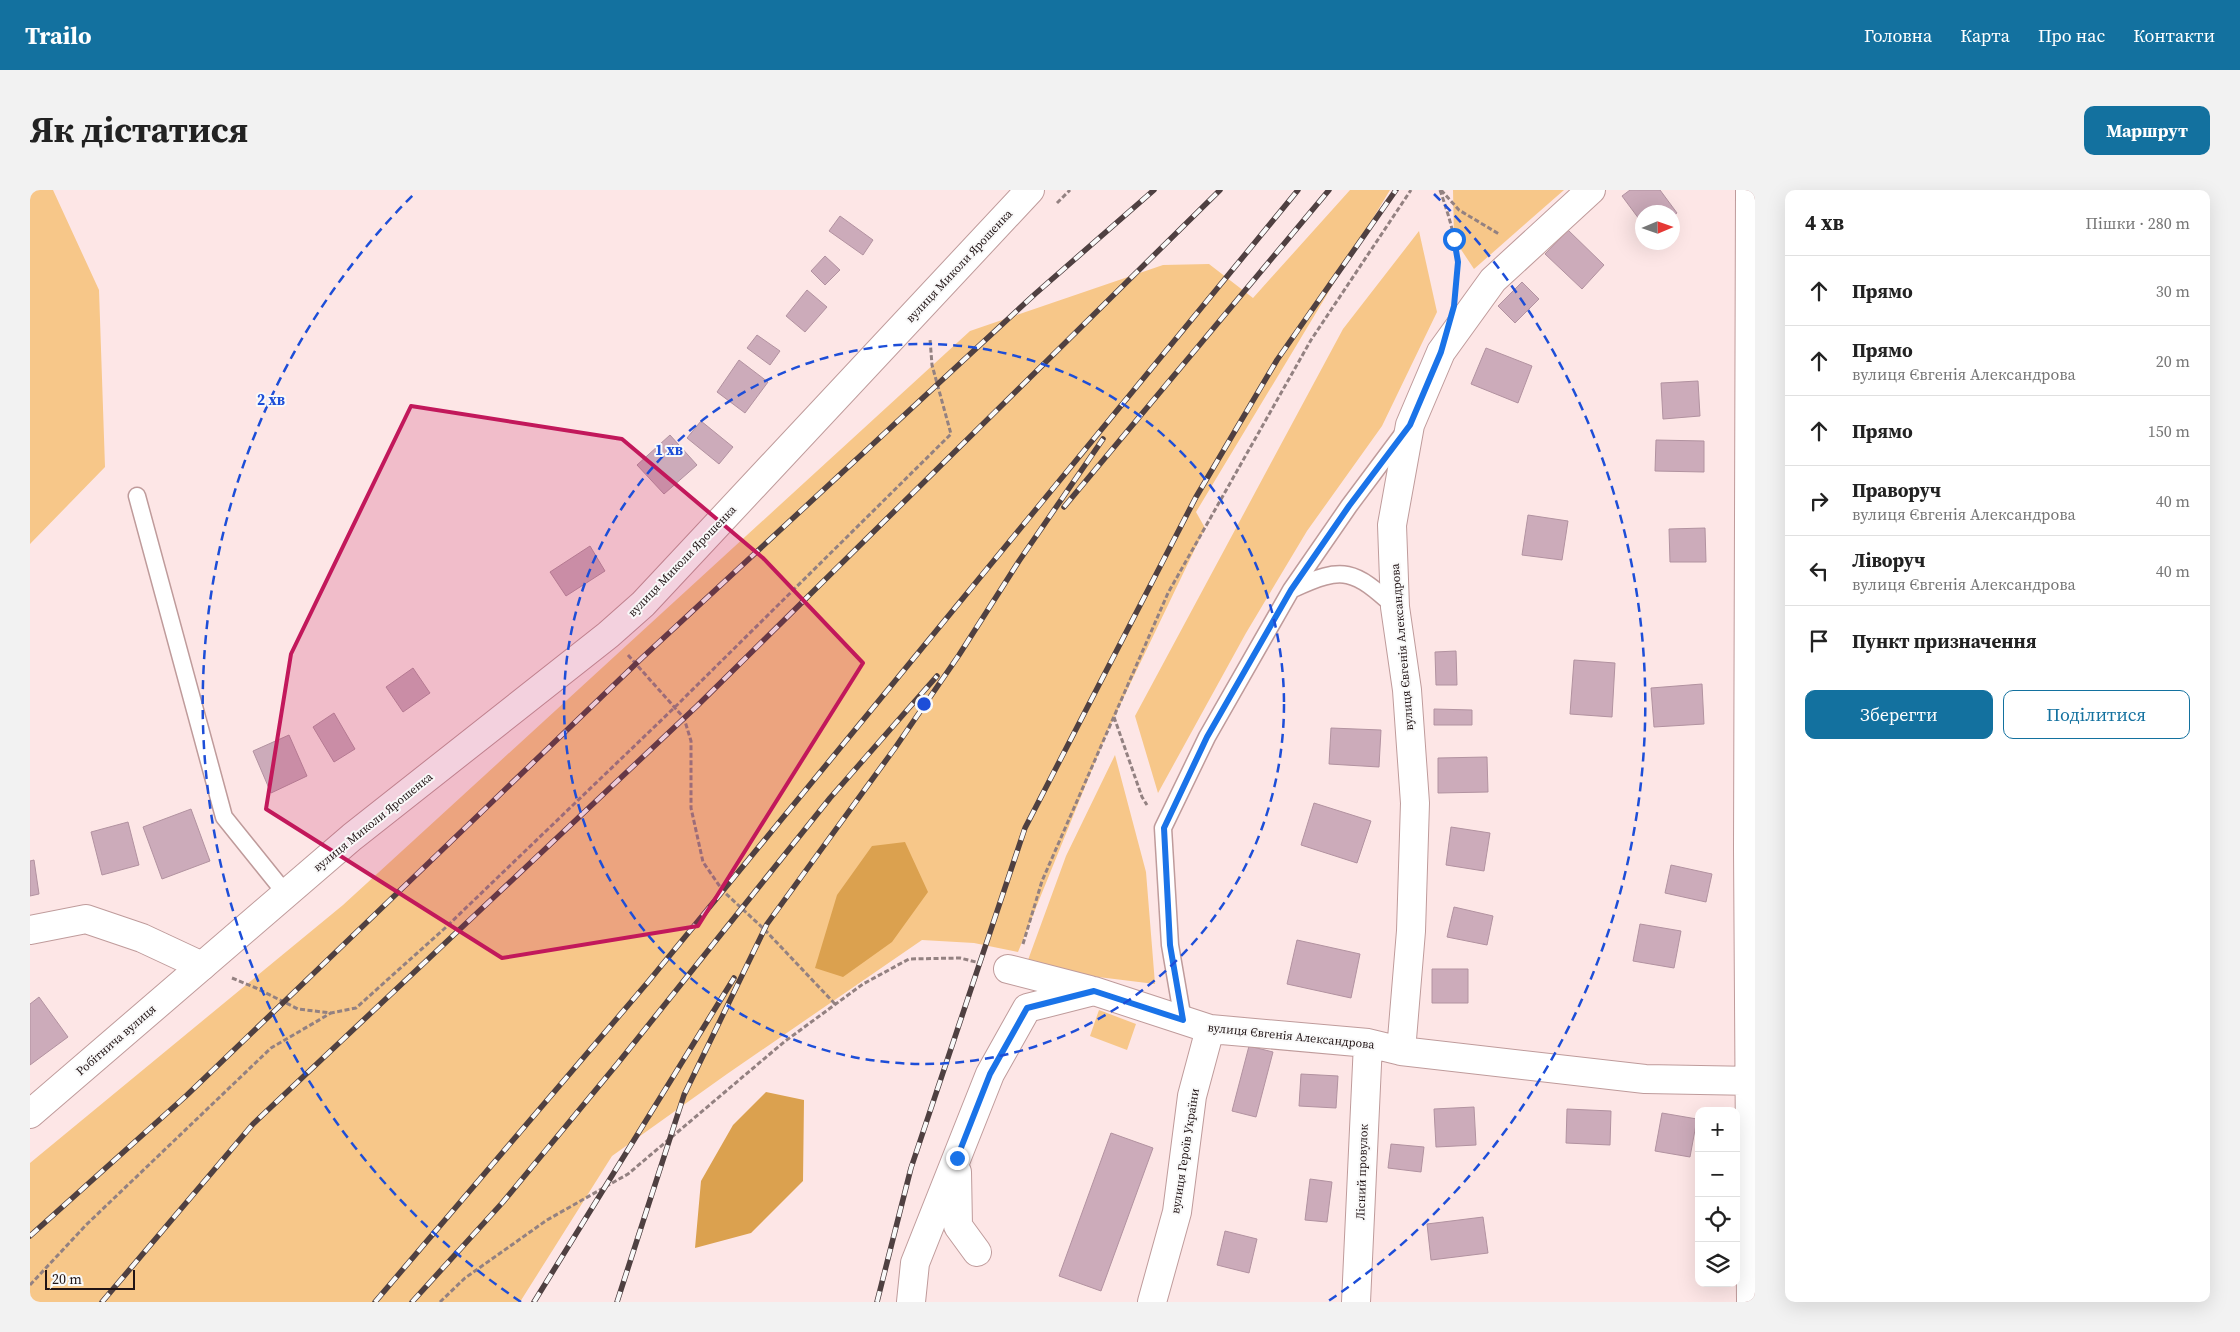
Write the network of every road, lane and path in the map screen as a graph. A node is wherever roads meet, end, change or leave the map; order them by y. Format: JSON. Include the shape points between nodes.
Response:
{"nodes":[{"id":1,"x":1030,"y":190,"type":"edge"},
{"id":2,"x":1070,"y":190,"type":"edge"},
{"id":3,"x":1411,"y":190,"type":"edge"},
{"id":4,"x":1440,"y":190,"type":"edge"},
{"id":5,"x":1591,"y":190,"type":"edge"},
{"id":6,"x":1750,"y":190,"type":"edge"},
{"id":7,"x":1056,"y":204,"type":"dead end"},
{"id":8,"x":1536,"y":241,"type":"junction"},
{"id":9,"x":1456,"y":280,"type":"dead end"},
{"id":10,"x":930,"y":338,"type":"dead end"},
{"id":11,"x":1410,"y":425,"type":"junction"},
{"id":12,"x":137,"y":496,"type":"dead end"},
{"id":13,"x":1291,"y":590,"type":"junction"},
{"id":14,"x":1395,"y":607,"type":"junction"},
{"id":15,"x":626,"y":654,"type":"dead end"},
{"id":16,"x":675,"y":707,"type":"junction"},
{"id":17,"x":1114,"y":716,"type":"junction"},
{"id":18,"x":1164,"y":828,"type":"junction"},
{"id":19,"x":286,"y":894,"type":"junction"},
{"id":20,"x":30,"y":930,"type":"edge"},
{"id":21,"x":202,"y":966,"type":"junction"},
{"id":22,"x":1008,"y":969,"type":"junction"},
{"id":23,"x":1094,"y":991,"type":"junction"},
{"id":24,"x":835,"y":1004,"type":"junction"},
{"id":25,"x":331,"y":1013,"type":"junction"},
{"id":26,"x":1183,"y":1020,"type":"junction"},
{"id":27,"x":1210,"y":1029,"type":"junction"},
{"id":28,"x":1368,"y":1043,"type":"junction"},
{"id":29,"x":1401,"y":1051,"type":"junction"},
{"id":30,"x":1753,"y":1081,"type":"edge"},
{"id":31,"x":30,"y":1114,"type":"edge"},
{"id":32,"x":957,"y":1158,"type":"junction"},
{"id":33,"x":977,"y":1252,"type":"dead end"},
{"id":34,"x":30,"y":1285,"type":"edge"},
{"id":35,"x":440,"y":1302,"type":"edge"},
{"id":36,"x":911,"y":1302,"type":"edge"},
{"id":37,"x":1152,"y":1302,"type":"edge"},
{"id":38,"x":1356,"y":1302,"type":"edge"},
{"id":39,"x":1751,"y":1302,"type":"edge"}],
"edges":[{"from":1,"to":19,"type":"street","name":"вулиця Миколи Ярошенка","via":[[643,604],[352,837]]},
{"from":2,"to":7,"type":"path"},
{"from":3,"to":17,"type":"path","via":[[1311,340],[1224,490],[1168,593]]},
{"from":4,"to":8,"type":"path","via":[[1459,210],[1505,238]]},
{"from":4,"to":9,"type":"path","via":[[1452,223],[1458,262]]},
{"from":5,"to":8,"type":"street","name":"вулиця Євгенія Александрова"},
{"from":6,"to":30,"type":"street","via":[[1748,849]]},
{"from":8,"to":11,"type":"street","name":"вулиця Євгенія Александрова","via":[[1493,280],[1441,352]]},
{"from":10,"to":16,"type":"path","via":[[932,365],[951,434]]},
{"from":11,"to":13,"type":"lane"},
{"from":11,"to":14,"type":"street","name":"вулиця Євгенія Александрова","via":[[1392,525]]},
{"from":12,"to":19,"type":"lane","via":[[224,817]]},
{"from":13,"to":14,"type":"lane","via":[[1336,573],[1357,576]]},
{"from":13,"to":18,"type":"lane","via":[[1207,737]]},
{"from":14,"to":29,"type":"street","name":"вулиця Євгенія Александрова","via":[[1407,690],[1415,803],[1411,931]]},
{"from":15,"to":16,"type":"path"},
{"from":16,"to":24,"type":"path","via":[[684,718],[691,741],[691,808],[703,862],[723,891]]},
{"from":16,"to":25,"type":"path","via":[[437,936],[356,1008]]},
{"from":17,"to":18,"type":"path","via":[[1142,797]]},
{"from":17,"to":22,"type":"path","via":[[1042,881],[1024,942]]},
{"from":18,"to":26,"type":"lane","via":[[1170,945]]},
{"from":19,"to":21,"type":"street","name":"вулиця Миколи Ярошенка"},
{"from":20,"to":21,"type":"street","via":[[86,919],[142,938]]},
{"from":21,"to":25,"type":"path","via":[[298,1009]]},
{"from":21,"to":31,"type":"street","name":"Робітнича вулиця"},
{"from":22,"to":23,"type":"street","name":"вулиця Євгенія Александрова"},
{"from":22,"to":24,"type":"path","via":[[960,958],[909,958]]},
{"from":23,"to":26,"type":"street","name":"вулиця Євгенія Александрова"},
{"from":23,"to":32,"type":"street","via":[[1027,1008],[990,1074]]},
{"from":24,"to":35,"type":"path","via":[[784,1042],[628,1174],[547,1220],[465,1278]]},
{"from":25,"to":34,"type":"path","via":[[271,1048],[86,1225]]},
{"from":26,"to":27,"type":"street","name":"вулиця Євгенія Александрова"},
{"from":27,"to":28,"type":"street","name":"вулиця Євгенія Александрова"},
{"from":27,"to":37,"type":"street","name":"вулиця Героїв України","via":[[1192,1096],[1177,1212]]},
{"from":28,"to":29,"type":"street","name":"вулиця Євгенія Александрова"},
{"from":28,"to":38,"type":"street","name":"Лісний провулок"},
{"from":29,"to":30,"type":"street","name":"вулиця Євгенія Александрова","via":[[1644,1079]]},
{"from":30,"to":39,"type":"street"},
{"from":32,"to":33,"type":"street","via":[[958,1226]]},
{"from":32,"to":36,"type":"street","via":[[915,1263]]}]}
